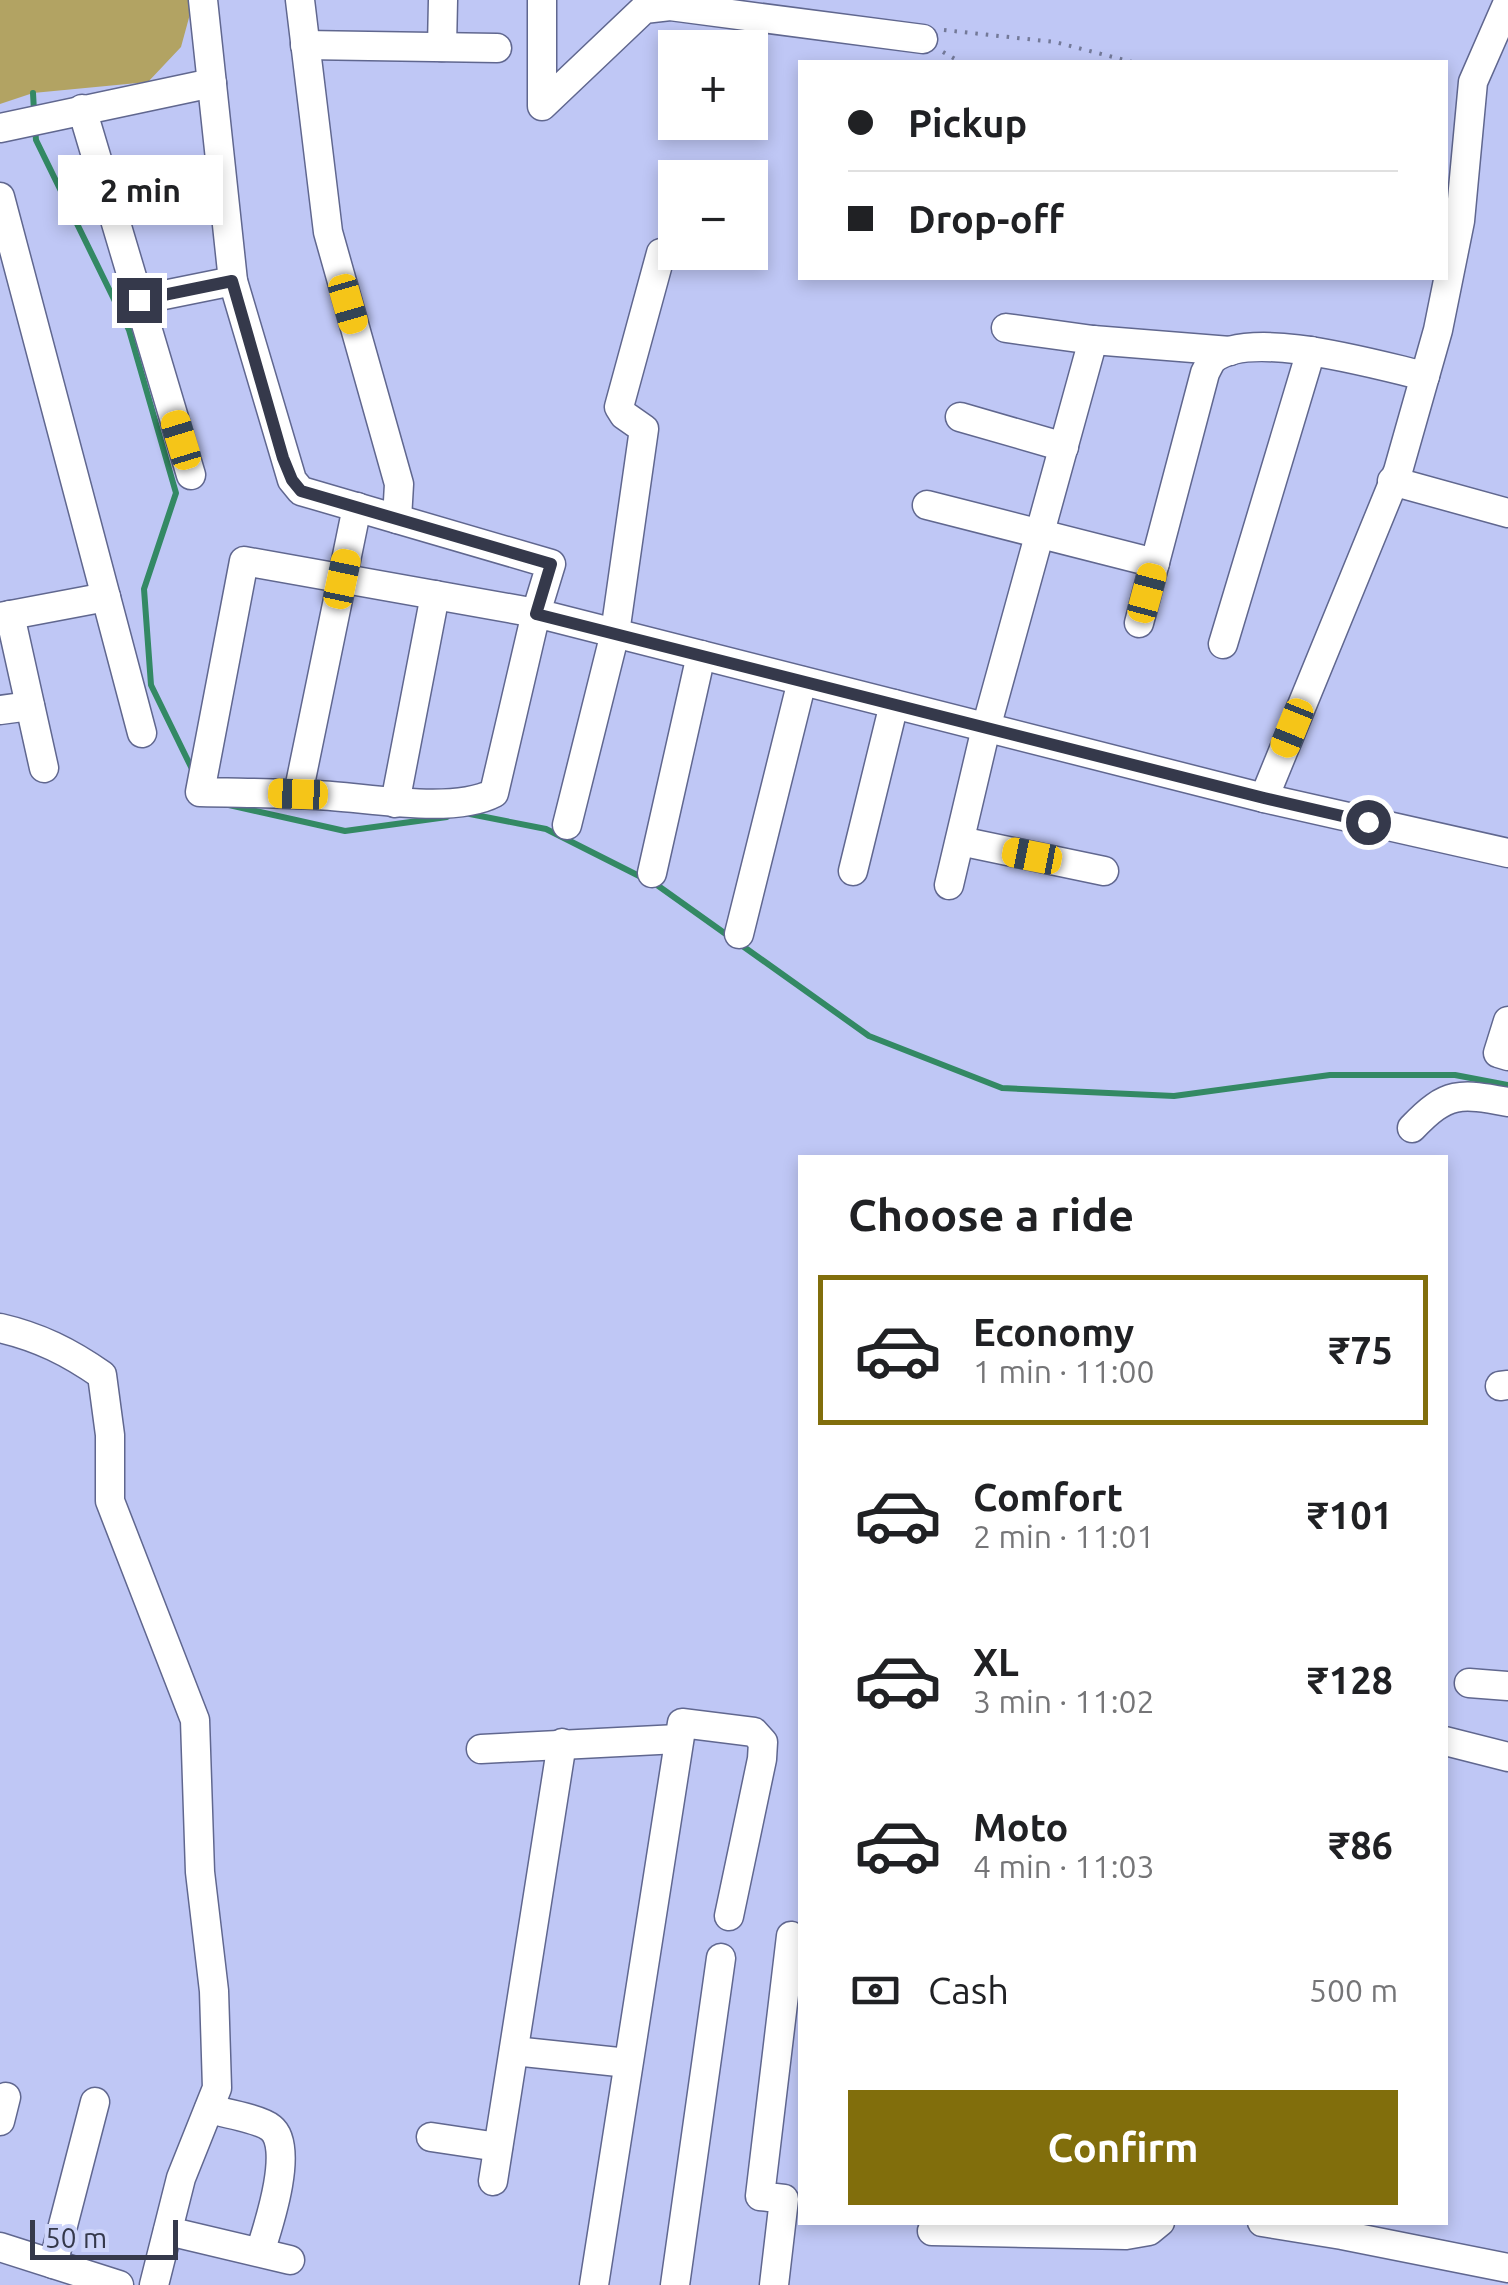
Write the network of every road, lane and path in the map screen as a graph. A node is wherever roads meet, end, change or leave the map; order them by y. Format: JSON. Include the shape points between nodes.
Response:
{"nodes":[{"id":1,"x":203,"y":0,"type":"edge"},
{"id":2,"x":300,"y":0,"type":"edge"},
{"id":3,"x":443,"y":0,"type":"edge"},
{"id":4,"x":542,"y":0,"type":"edge"},
{"id":5,"x":1508,"y":2,"type":"edge"},
{"id":6,"x":923,"y":39,"type":"joint"},
{"id":7,"x":305,"y":45,"type":"junction"},
{"id":8,"x":442,"y":46,"type":"junction"},
{"id":9,"x":497,"y":48,"type":"dead end"},
{"id":10,"x":1497,"y":58,"type":"edge"},
{"id":11,"x":1123,"y":60,"type":"edge"},
{"id":12,"x":212,"y":83,"type":"junction"},
{"id":13,"x":82,"y":109,"type":"junction"},
{"id":14,"x":0,"y":128,"type":"edge"},
{"id":15,"x":0,"y":197,"type":"edge"},
{"id":16,"x":658,"y":264,"type":"edge"},
{"id":17,"x":1448,"y":276,"type":"edge"},
{"id":18,"x":1447,"y":280,"type":"edge"},
{"id":19,"x":232,"y":281,"type":"junction"},
{"id":20,"x":139,"y":300,"type":"junction"},
{"id":21,"x":1006,"y":328,"type":"dead end"},
{"id":22,"x":1093,"y":340,"type":"junction"},
{"id":23,"x":1311,"y":351,"type":"junction"},
{"id":24,"x":1230,"y":352,"type":"junction"},
{"id":25,"x":1426,"y":376,"type":"junction"},
{"id":26,"x":960,"y":417,"type":"dead end"},
{"id":27,"x":1064,"y":447,"type":"junction"},
{"id":28,"x":191,"y":476,"type":"dead end"},
{"id":29,"x":1392,"y":481,"type":"junction"},
{"id":30,"x":927,"y":504,"type":"dead end"},
{"id":31,"x":357,"y":507,"type":"junction"},
{"id":32,"x":1508,"y":513,"type":"edge"},
{"id":33,"x":398,"y":519,"type":"junction"},
{"id":34,"x":1040,"y":534,"type":"junction"},
{"id":35,"x":1155,"y":563,"type":"junction"},
{"id":36,"x":342,"y":579,"type":"junction"},
{"id":37,"x":435,"y":596,"type":"junction"},
{"id":38,"x":106,"y":597,"type":"junction"},
{"id":39,"x":536,"y":614,"type":"junction"},
{"id":40,"x":5,"y":616,"type":"edge"},
{"id":41,"x":1138,"y":623,"type":"dead end"},
{"id":42,"x":614,"y":634,"type":"junction"},
{"id":43,"x":1223,"y":644,"type":"dead end"},
{"id":44,"x":701,"y":656,"type":"junction"},
{"id":45,"x":802,"y":681,"type":"junction"},
{"id":46,"x":894,"y":704,"type":"junction"},
{"id":47,"x":30,"y":706,"type":"junction"},
{"id":48,"x":0,"y":710,"type":"edge"},
{"id":49,"x":986,"y":728,"type":"junction"},
{"id":50,"x":142,"y":733,"type":"dead end"},
{"id":51,"x":44,"y":768,"type":"dead end"},
{"id":52,"x":298,"y":794,"type":"junction"},
{"id":53,"x":1264,"y":798,"type":"junction"},
{"id":54,"x":395,"y":803,"type":"junction"},
{"id":55,"x":567,"y":825,"type":"dead end"},
{"id":56,"x":960,"y":841,"type":"junction"},
{"id":57,"x":1508,"y":852,"type":"edge"},
{"id":58,"x":853,"y":870,"type":"dead end"},
{"id":59,"x":1104,"y":871,"type":"dead end"},
{"id":60,"x":652,"y":873,"type":"dead end"},
{"id":61,"x":949,"y":885,"type":"dead end"},
{"id":62,"x":738,"y":934,"type":"dead end"},
{"id":63,"x":1508,"y":1021,"type":"edge"},
{"id":64,"x":1508,"y":1056,"type":"edge"},
{"id":65,"x":1508,"y":1102,"type":"edge"},
{"id":66,"x":1412,"y":1128,"type":"dead end"},
{"id":67,"x":0,"y":1328,"type":"edge"},
{"id":68,"x":1470,"y":1683,"type":"dead end"},
{"id":69,"x":1508,"y":1686,"type":"edge"},
{"id":70,"x":678,"y":1739,"type":"junction"},
{"id":71,"x":1448,"y":1742,"type":"edge"},
{"id":72,"x":562,"y":1744,"type":"junction"},
{"id":73,"x":481,"y":1749,"type":"dead end"},
{"id":74,"x":1508,"y":1758,"type":"edge"},
{"id":75,"x":729,"y":1916,"type":"dead end"},
{"id":76,"x":791,"y":1936,"type":"dead end"},
{"id":77,"x":720,"y":1958,"type":"dead end"},
{"id":78,"x":514,"y":2051,"type":"junction"},
{"id":79,"x":628,"y":2063,"type":"junction"},
{"id":80,"x":94,"y":2102,"type":"dead end"},
{"id":81,"x":209,"y":2109,"type":"junction"},
{"id":82,"x":431,"y":2136,"type":"dead end"},
{"id":83,"x":498,"y":2147,"type":"junction"},
{"id":84,"x":493,"y":2181,"type":"dead end"},
{"id":85,"x":1156,"y":2225,"type":"edge"},
{"id":86,"x":1278,"y":2225,"type":"edge"},
{"id":87,"x":168,"y":2231,"type":"junction"},
{"id":88,"x":932,"y":2231,"type":"dead end"},
{"id":89,"x":0,"y":2247,"type":"edge"},
{"id":90,"x":260,"y":2252,"type":"junction"},
{"id":91,"x":290,"y":2260,"type":"dead end"},
{"id":92,"x":53,"y":2264,"type":"junction"},
{"id":93,"x":1508,"y":2268,"type":"edge"},
{"id":94,"x":119,"y":2285,"type":"edge"},
{"id":95,"x":154,"y":2285,"type":"edge"},
{"id":96,"x":594,"y":2285,"type":"edge"},
{"id":97,"x":675,"y":2285,"type":"edge"},
{"id":98,"x":774,"y":2285,"type":"edge"}],
"edges":[{"from":1,"to":12,"type":"street"},
{"from":2,"to":7,"type":"street"},
{"from":3,"to":8,"type":"street"},
{"from":4,"to":6,"type":"street","via":[[542,106],[644,9],[670,6]]},
{"from":5,"to":10,"type":"street"},
{"from":6,"to":11,"type":"path","via":[[932,29],[1038,40]]},
{"from":7,"to":8,"type":"street"},
{"from":7,"to":33,"type":"street","via":[[328,232],[399,484]]},
{"from":8,"to":9,"type":"street"},
{"from":10,"to":17,"type":"street","via":[[1473,82]]},
{"from":12,"to":13,"type":"street"},
{"from":12,"to":19,"type":"street"},
{"from":13,"to":14,"type":"street"},
{"from":13,"to":20,"type":"street"},
{"from":15,"to":38,"type":"street"},
{"from":16,"to":42,"type":"street","via":[[619,407],[644,428]]},
{"from":18,"to":25,"type":"street"},
{"from":19,"to":20,"type":"street"},
{"from":19,"to":31,"type":"street","via":[[292,480],[301,491]]},
{"from":20,"to":28,"type":"street"},
{"from":21,"to":22,"type":"street"},
{"from":22,"to":24,"type":"street"},
{"from":22,"to":27,"type":"street"},
{"from":23,"to":24,"type":"street"},
{"from":23,"to":25,"type":"street"},
{"from":23,"to":43,"type":"street"},
{"from":24,"to":35,"type":"street","via":[[1211,360],[1205,374]]},
{"from":25,"to":29,"type":"street"},
{"from":26,"to":27,"type":"street"},
{"from":27,"to":34,"type":"street"},
{"from":29,"to":32,"type":"street"},
{"from":29,"to":53,"type":"street"},
{"from":30,"to":34,"type":"street"},
{"from":31,"to":33,"type":"street"},
{"from":31,"to":36,"type":"street"},
{"from":33,"to":39,"type":"street","via":[[551,564]]},
{"from":34,"to":35,"type":"street"},
{"from":34,"to":49,"type":"street"},
{"from":35,"to":41,"type":"street"},
{"from":36,"to":37,"type":"street"},
{"from":36,"to":52,"type":"street"},
{"from":36,"to":52,"type":"street","via":[[244,561],[200,792]]},
{"from":37,"to":39,"type":"street"},
{"from":37,"to":54,"type":"street"},
{"from":38,"to":40,"type":"street"},
{"from":38,"to":50,"type":"street"},
{"from":39,"to":42,"type":"street"},
{"from":39,"to":54,"type":"street","via":[[494,793],[480,801]]},
{"from":40,"to":47,"type":"street"},
{"from":42,"to":44,"type":"street"},
{"from":42,"to":55,"type":"street"},
{"from":44,"to":45,"type":"street"},
{"from":44,"to":60,"type":"street"},
{"from":45,"to":46,"type":"street"},
{"from":45,"to":62,"type":"street"},
{"from":46,"to":49,"type":"street"},
{"from":46,"to":58,"type":"street"},
{"from":47,"to":48,"type":"street"},
{"from":47,"to":51,"type":"street"},
{"from":49,"to":53,"type":"street"},
{"from":49,"to":56,"type":"street"},
{"from":52,"to":54,"type":"street"},
{"from":53,"to":57,"type":"street"},
{"from":56,"to":59,"type":"street"},
{"from":56,"to":61,"type":"street"},
{"from":63,"to":64,"type":"street","via":[[1498,1054]]},
{"from":65,"to":66,"type":"street","via":[[1465,1094],[1432,1106]]},
{"from":67,"to":81,"type":"street","via":[[65,1350],[102,1375],[110,1501],[194,1720],[200,1872],[214,1991],[217,2088]]},
{"from":68,"to":69,"type":"street"},
{"from":70,"to":72,"type":"street"},
{"from":70,"to":75,"type":"street","via":[[682,1723],[754,1732],[763,1742]]},
{"from":70,"to":79,"type":"street"},
{"from":71,"to":74,"type":"street"},
{"from":72,"to":73,"type":"street"},
{"from":72,"to":78,"type":"street"},
{"from":76,"to":98,"type":"street","via":[[760,2196],[784,2199]]},
{"from":77,"to":97,"type":"street"},
{"from":78,"to":79,"type":"street"},
{"from":78,"to":83,"type":"street"},
{"from":79,"to":96,"type":"street"},
{"from":80,"to":92,"type":"street"},
{"from":81,"to":87,"type":"street"},
{"from":81,"to":90,"type":"street","via":[[270,2126],[279,2138],[274,2210]]},
{"from":82,"to":83,"type":"street"},
{"from":83,"to":84,"type":"street"},
{"from":85,"to":88,"type":"street","via":[[1126,2235]]},
{"from":86,"to":93,"type":"street"},
{"from":87,"to":90,"type":"street"},
{"from":87,"to":95,"type":"street"},
{"from":89,"to":92,"type":"street"},
{"from":90,"to":91,"type":"street"},
{"from":92,"to":94,"type":"street"}]}
